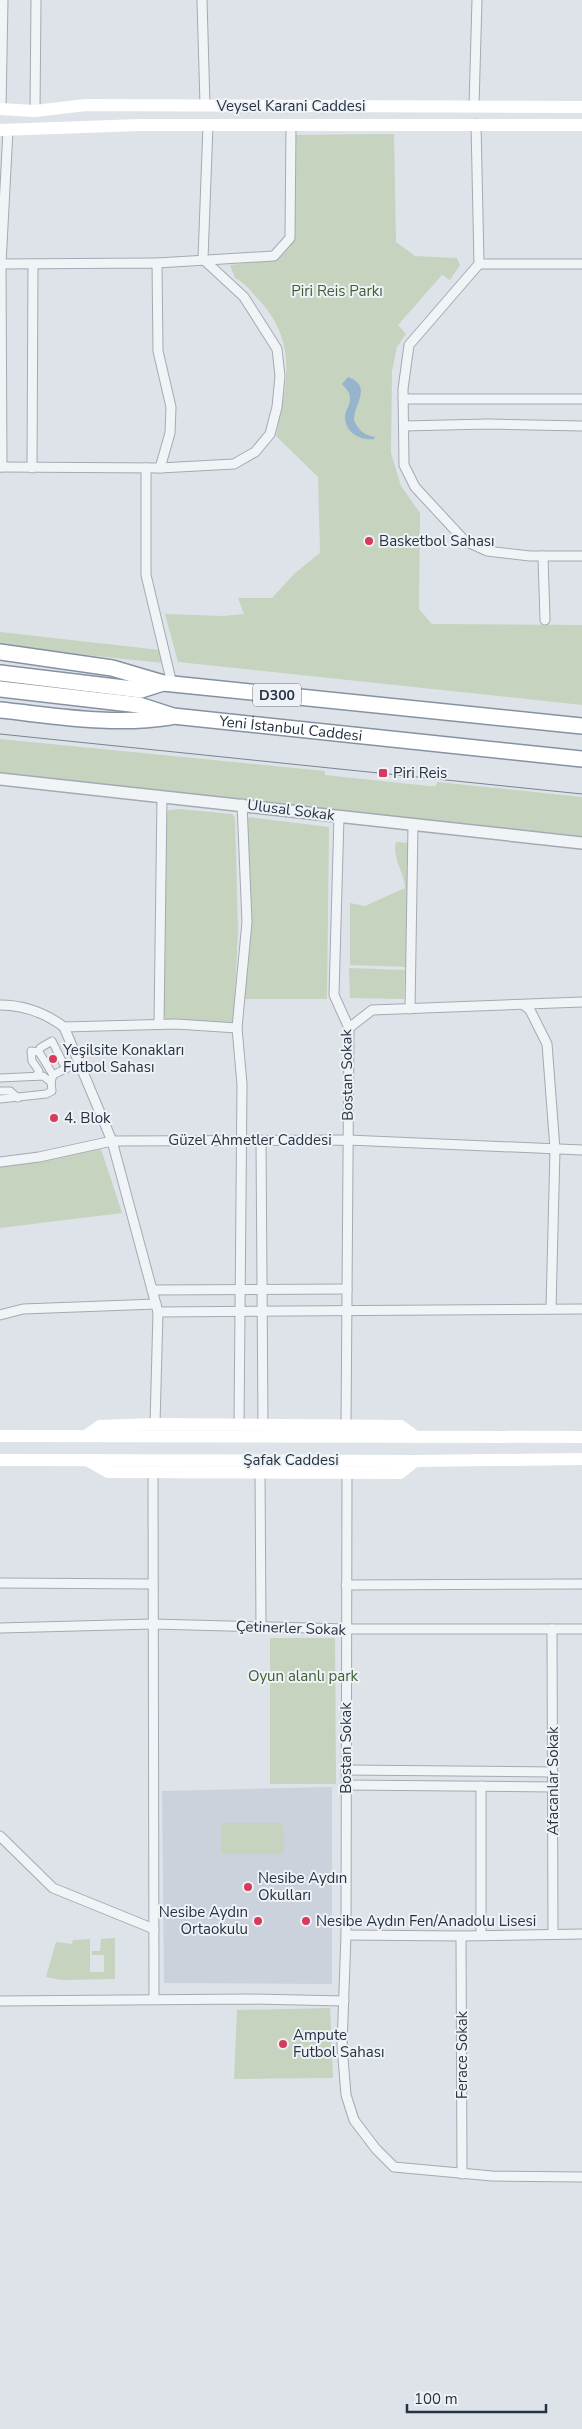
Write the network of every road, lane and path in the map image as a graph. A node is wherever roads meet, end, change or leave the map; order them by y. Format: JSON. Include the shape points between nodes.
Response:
{"nodes":[{"id":1,"x":3,"y":0,"type":"edge"},
{"id":2,"x":36,"y":0,"type":"edge"},
{"id":3,"x":202,"y":0,"type":"edge"},
{"id":4,"x":477,"y":0,"type":"edge"},
{"id":5,"x":205,"y":106,"type":"junction"},
{"id":6,"x":474,"y":106,"type":"junction"},
{"id":7,"x":582,"y":107,"type":"edge"},
{"id":8,"x":0,"y":109,"type":"edge"},
{"id":9,"x":34,"y":111,"type":"junction"},
{"id":10,"x":476,"y":124,"type":"junction"},
{"id":11,"x":208,"y":125,"type":"junction"},
{"id":12,"x":290,"y":125,"type":"junction"},
{"id":13,"x":582,"y":125,"type":"edge"},
{"id":14,"x":4,"y":130,"type":"edge"},
{"id":15,"x":203,"y":259,"type":"junction"},
{"id":16,"x":157,"y":263,"type":"junction"},
{"id":17,"x":1,"y":264,"type":"edge"},
{"id":18,"x":33,"y":264,"type":"junction"},
{"id":19,"x":479,"y":264,"type":"junction"},
{"id":20,"x":582,"y":264,"type":"edge"},
{"id":21,"x":403,"y":399,"type":"junction"},
{"id":22,"x":582,"y":399,"type":"edge"},
{"id":23,"x":404,"y":426,"type":"junction"},
{"id":24,"x":582,"y":426,"type":"edge"},
{"id":25,"x":1,"y":468,"type":"edge"},
{"id":26,"x":32,"y":468,"type":"junction"},
{"id":27,"x":146,"y":468,"type":"junction"},
{"id":28,"x":160,"y":468,"type":"junction"},
{"id":29,"x":543,"y":556,"type":"junction"},
{"id":30,"x":582,"y":556,"type":"edge"},
{"id":31,"x":545,"y":620,"type":"dead end"},
{"id":32,"x":0,"y":652,"type":"edge"},
{"id":33,"x":0,"y":673,"type":"edge"},
{"id":34,"x":168,"y":683,"type":"junction"},
{"id":35,"x":0,"y":689,"type":"edge"},
{"id":36,"x":0,"y":710,"type":"edge"},
{"id":37,"x":173,"y":716,"type":"junction"},
{"id":38,"x":582,"y":726,"type":"edge"},
{"id":39,"x":582,"y":759,"type":"edge"},
{"id":40,"x":0,"y":779,"type":"edge"},
{"id":41,"x":162,"y":797,"type":"junction"},
{"id":42,"x":242,"y":804,"type":"junction"},
{"id":43,"x":339,"y":816,"type":"junction"},
{"id":44,"x":413,"y":824,"type":"junction"},
{"id":45,"x":582,"y":843,"type":"edge"},
{"id":46,"x":582,"y":1002,"type":"edge"},
{"id":47,"x":0,"y":1005,"type":"edge"},
{"id":48,"x":524,"y":1005,"type":"junction"},
{"id":49,"x":410,"y":1009,"type":"junction"},
{"id":50,"x":159,"y":1024,"type":"junction"},
{"id":51,"x":64,"y":1027,"type":"junction"},
{"id":52,"x":237,"y":1028,"type":"junction"},
{"id":53,"x":349,"y":1028,"type":"junction"},
{"id":54,"x":39,"y":1052,"type":"junction"},
{"id":55,"x":36,"y":1076,"type":"junction"},
{"id":56,"x":2,"y":1078,"type":"edge"},
{"id":57,"x":52,"y":1079,"type":"junction"},
{"id":58,"x":0,"y":1091,"type":"edge"},
{"id":59,"x":18,"y":1098,"type":"junction"},
{"id":60,"x":0,"y":1099,"type":"edge"},
{"id":61,"x":240,"y":1140,"type":"junction"},
{"id":62,"x":261,"y":1140,"type":"junction"},
{"id":63,"x":348,"y":1140,"type":"junction"},
{"id":64,"x":112,"y":1141,"type":"junction"},
{"id":65,"x":555,"y":1149,"type":"junction"},
{"id":66,"x":582,"y":1150,"type":"edge"},
{"id":67,"x":0,"y":1162,"type":"edge"},
{"id":68,"x":347,"y":1289,"type":"junction"},
{"id":69,"x":152,"y":1290,"type":"junction"},
{"id":70,"x":240,"y":1290,"type":"junction"},
{"id":71,"x":262,"y":1290,"type":"junction"},
{"id":72,"x":157,"y":1308,"type":"junction"},
{"id":73,"x":347,"y":1309,"type":"junction"},
{"id":74,"x":551,"y":1309,"type":"junction"},
{"id":75,"x":582,"y":1309,"type":"edge"},
{"id":76,"x":240,"y":1310,"type":"junction"},
{"id":77,"x":262,"y":1310,"type":"junction"},
{"id":78,"x":0,"y":1315,"type":"edge"},
{"id":79,"x":155,"y":1424,"type":"junction"},
{"id":80,"x":239,"y":1425,"type":"junction"},
{"id":81,"x":264,"y":1425,"type":"junction"},
{"id":82,"x":346,"y":1426,"type":"junction"},
{"id":83,"x":0,"y":1436,"type":"edge"},
{"id":84,"x":86,"y":1436,"type":"junction"},
{"id":85,"x":416,"y":1437,"type":"junction"},
{"id":86,"x":582,"y":1437,"type":"edge"},
{"id":87,"x":84,"y":1459,"type":"junction"},
{"id":88,"x":582,"y":1459,"type":"edge"},
{"id":89,"x":0,"y":1460,"type":"edge"},
{"id":90,"x":415,"y":1461,"type":"junction"},
{"id":91,"x":153,"y":1471,"type":"junction"},
{"id":92,"x":260,"y":1471,"type":"junction"},
{"id":93,"x":347,"y":1472,"type":"junction"},
{"id":94,"x":0,"y":1583,"type":"edge"},
{"id":95,"x":153,"y":1584,"type":"junction"},
{"id":96,"x":582,"y":1584,"type":"edge"},
{"id":97,"x":346,"y":1585,"type":"junction"},
{"id":98,"x":153,"y":1624,"type":"junction"},
{"id":99,"x":261,"y":1627,"type":"junction"},
{"id":100,"x":0,"y":1628,"type":"edge"},
{"id":101,"x":346,"y":1629,"type":"junction"},
{"id":102,"x":552,"y":1629,"type":"junction"},
{"id":103,"x":582,"y":1629,"type":"edge"},
{"id":104,"x":346,"y":1770,"type":"junction"},
{"id":105,"x":553,"y":1772,"type":"junction"},
{"id":106,"x":346,"y":1785,"type":"junction"},
{"id":107,"x":481,"y":1786,"type":"junction"},
{"id":108,"x":553,"y":1787,"type":"junction"},
{"id":109,"x":0,"y":1836,"type":"edge"},
{"id":110,"x":154,"y":1929,"type":"junction"},
{"id":111,"x":553,"y":1933,"type":"junction"},
{"id":112,"x":582,"y":1934,"type":"edge"},
{"id":113,"x":346,"y":1935,"type":"junction"},
{"id":114,"x":482,"y":1935,"type":"junction"},
{"id":115,"x":461,"y":1936,"type":"junction"},
{"id":116,"x":154,"y":1999,"type":"junction"},
{"id":117,"x":0,"y":2001,"type":"edge"},
{"id":118,"x":344,"y":2001,"type":"junction"},
{"id":119,"x":462,"y":2174,"type":"junction"},
{"id":120,"x":582,"y":2177,"type":"edge"}],
"edges":[{"from":1,"to":8,"type":"street"},
{"from":2,"to":9,"type":"street"},
{"from":3,"to":5,"type":"street"},
{"from":4,"to":6,"type":"street"},
{"from":5,"to":6,"type":"main road","name":"Veysel Karani Caddesi"},
{"from":5,"to":9,"type":"main road","name":"Veysel Karani Caddesi","via":[[86,106]]},
{"from":6,"to":7,"type":"main road","name":"Veysel Karani Caddesi"},
{"from":8,"to":9,"type":"main road","name":"Veysel Karani Caddesi"},
{"from":10,"to":12,"type":"main road","name":"Veysel Karani Caddesi"},
{"from":10,"to":13,"type":"main road","name":"Veysel Karani Caddesi"},
{"from":10,"to":19,"type":"street"},
{"from":11,"to":12,"type":"main road","name":"Veysel Karani Caddesi"},
{"from":11,"to":14,"type":"main road","name":"Veysel Karani Caddesi"},
{"from":11,"to":15,"type":"street"},
{"from":12,"to":15,"type":"street","via":[[290,238],[274,256]]},
{"from":14,"to":17,"type":"street"},
{"from":15,"to":16,"type":"street"},
{"from":15,"to":28,"type":"street","via":[[244,297],[278,349],[278,407],[270,434],[255,452],[234,464]]},
{"from":16,"to":18,"type":"street"},
{"from":16,"to":28,"type":"street","via":[[158,351],[171,407],[170,432]]},
{"from":17,"to":18,"type":"street"},
{"from":17,"to":25,"type":"street"},
{"from":18,"to":26,"type":"street"},
{"from":19,"to":20,"type":"street"},
{"from":19,"to":21,"type":"street","via":[[409,345]]},
{"from":21,"to":22,"type":"street"},
{"from":21,"to":23,"type":"street"},
{"from":23,"to":24,"type":"street"},
{"from":23,"to":29,"type":"street","via":[[404,465],[415,487],[465,541],[487,550]]},
{"from":25,"to":26,"type":"street"},
{"from":26,"to":27,"type":"street"},
{"from":27,"to":28,"type":"street"},
{"from":27,"to":34,"type":"street","via":[[146,575]]},
{"from":29,"to":30,"type":"street"},
{"from":29,"to":31,"type":"street"},
{"from":32,"to":34,"type":"highway","number":"D300","via":[[112,668]]},
{"from":33,"to":34,"type":"highway","number":"D300","via":[[141,690]]},
{"from":34,"to":38,"type":"highway","number":"D300"},
{"from":35,"to":37,"type":"highway","name":"Yeni İstanbul Caddesi","number":"D300","via":[[139,705]]},
{"from":36,"to":37,"type":"highway","number":"D300","via":[[116,722]]},
{"from":37,"to":39,"type":"highway","name":"Yeni İstanbul Caddesi","number":"D300"},
{"from":40,"to":41,"type":"street","name":"Ulusal Sokak"},
{"from":41,"to":42,"type":"street","name":"Ulusal Sokak"},
{"from":41,"to":50,"type":"street"},
{"from":42,"to":43,"type":"street","name":"Ulusal Sokak"},
{"from":42,"to":52,"type":"street","via":[[247,922]]},
{"from":43,"to":44,"type":"street","name":"Ulusal Sokak"},
{"from":43,"to":53,"type":"street","name":"Bostan Sokak","via":[[334,995]]},
{"from":44,"to":45,"type":"street","name":"Ulusal Sokak"},
{"from":44,"to":49,"type":"street"},
{"from":46,"to":48,"type":"street"},
{"from":47,"to":51,"type":"street","via":[[17,1005],[48,1015]]},
{"from":48,"to":49,"type":"street"},
{"from":48,"to":65,"type":"street","via":[[530,1010],[547,1044]]},
{"from":49,"to":53,"type":"street","via":[[372,1010]]},
{"from":50,"to":51,"type":"street"},
{"from":50,"to":52,"type":"street"},
{"from":51,"to":64,"type":"street"},
{"from":52,"to":61,"type":"street","via":[[242,1084]]},
{"from":53,"to":63,"type":"street","name":"Bostan Sokak"},
{"from":54,"to":55,"type":"street","via":[[32,1051],[32,1061],[39,1071]]},
{"from":54,"to":57,"type":"street"},
{"from":54,"to":57,"type":"street","via":[[52,1041],[67,1068]]},
{"from":55,"to":56,"type":"street"},
{"from":55,"to":57,"type":"street"},
{"from":56,"to":58,"type":"street"},
{"from":57,"to":59,"type":"street","via":[[52,1091]]},
{"from":58,"to":59,"type":"street","via":[[10,1091]]},
{"from":59,"to":60,"type":"street"},
{"from":61,"to":62,"type":"street","name":"Güzel Ahmetler Caddesi"},
{"from":61,"to":64,"type":"street","name":"Güzel Ahmetler Caddesi"},
{"from":61,"to":70,"type":"street"},
{"from":62,"to":63,"type":"street","name":"Güzel Ahmetler Caddesi"},
{"from":62,"to":71,"type":"street"},
{"from":63,"to":65,"type":"street","name":"Güzel Ahmetler Caddesi"},
{"from":63,"to":68,"type":"street","name":"Bostan Sokak"},
{"from":64,"to":67,"type":"street","name":"Güzel Ahmetler Caddesi"},
{"from":64,"to":69,"type":"street"},
{"from":65,"to":66,"type":"street","name":"Güzel Ahmetler Caddesi"},
{"from":65,"to":74,"type":"street"},
{"from":68,"to":71,"type":"street"},
{"from":68,"to":73,"type":"street","name":"Bostan Sokak"},
{"from":69,"to":70,"type":"street"},
{"from":69,"to":72,"type":"street"},
{"from":70,"to":71,"type":"street"},
{"from":70,"to":76,"type":"street"},
{"from":71,"to":77,"type":"street"},
{"from":72,"to":76,"type":"street"},
{"from":72,"to":78,"type":"street","via":[[22,1309]]},
{"from":72,"to":79,"type":"street"},
{"from":73,"to":74,"type":"street"},
{"from":73,"to":77,"type":"street"},
{"from":73,"to":82,"type":"street","name":"Bostan Sokak"},
{"from":74,"to":75,"type":"street"},
{"from":76,"to":77,"type":"street"},
{"from":76,"to":80,"type":"street"},
{"from":77,"to":81,"type":"street"},
{"from":79,"to":80,"type":"main road"},
{"from":79,"to":84,"type":"main road","via":[[100,1426]]},
{"from":80,"to":81,"type":"main road"},
{"from":81,"to":82,"type":"main road"},
{"from":82,"to":85,"type":"main road","via":[[401,1426]]},
{"from":83,"to":84,"type":"main road","name":"Şafak Caddesi"},
{"from":84,"to":85,"type":"main road","name":"Şafak Caddesi"},
{"from":85,"to":86,"type":"main road","name":"Şafak Caddesi"},
{"from":87,"to":89,"type":"main road","name":"Şafak Caddesi"},
{"from":87,"to":90,"type":"main road","name":"Şafak Caddesi"},
{"from":87,"to":91,"type":"main road","via":[[108,1472]]},
{"from":88,"to":90,"type":"main road","name":"Şafak Caddesi"},
{"from":90,"to":93,"type":"main road","via":[[400,1473]]},
{"from":91,"to":92,"type":"main road"},
{"from":91,"to":95,"type":"street"},
{"from":92,"to":93,"type":"main road"},
{"from":92,"to":99,"type":"street"},
{"from":93,"to":97,"type":"street","name":"Bostan Sokak"},
{"from":94,"to":95,"type":"street"},
{"from":95,"to":98,"type":"street"},
{"from":96,"to":97,"type":"street"},
{"from":97,"to":101,"type":"street","name":"Bostan Sokak"},
{"from":98,"to":99,"type":"street","name":"Çetinerler Sokak"},
{"from":98,"to":100,"type":"street","name":"Çetinerler Sokak"},
{"from":98,"to":110,"type":"street"},
{"from":99,"to":101,"type":"street","name":"Çetinerler Sokak"},
{"from":101,"to":102,"type":"street","name":"Çetinerler Sokak"},
{"from":101,"to":104,"type":"street","name":"Bostan Sokak"},
{"from":102,"to":103,"type":"street","name":"Çetinerler Sokak"},
{"from":102,"to":105,"type":"street","name":"Afacanlar Sokak"},
{"from":104,"to":105,"type":"street"},
{"from":104,"to":106,"type":"street","name":"Bostan Sokak"},
{"from":105,"to":108,"type":"street","name":"Afacanlar Sokak"},
{"from":106,"to":107,"type":"street"},
{"from":106,"to":113,"type":"street","name":"Bostan Sokak"},
{"from":107,"to":108,"type":"street"},
{"from":107,"to":114,"type":"street"},
{"from":108,"to":111,"type":"street","name":"Afacanlar Sokak"},
{"from":109,"to":110,"type":"street","via":[[53,1888]]},
{"from":110,"to":116,"type":"street"},
{"from":111,"to":112,"type":"street"},
{"from":111,"to":114,"type":"street"},
{"from":113,"to":115,"type":"street"},
{"from":113,"to":118,"type":"street","name":"Bostan Sokak"},
{"from":114,"to":115,"type":"street"},
{"from":115,"to":119,"type":"street","name":"Ferace Sokak"},
{"from":116,"to":117,"type":"street"},
{"from":116,"to":118,"type":"street"},
{"from":118,"to":119,"type":"street","name":"Bostan Sokak","via":[[342,2046],[346,2095],[354,2120],[394,2167]]},
{"from":119,"to":120,"type":"street","name":"Bostan Sokak"}]}
